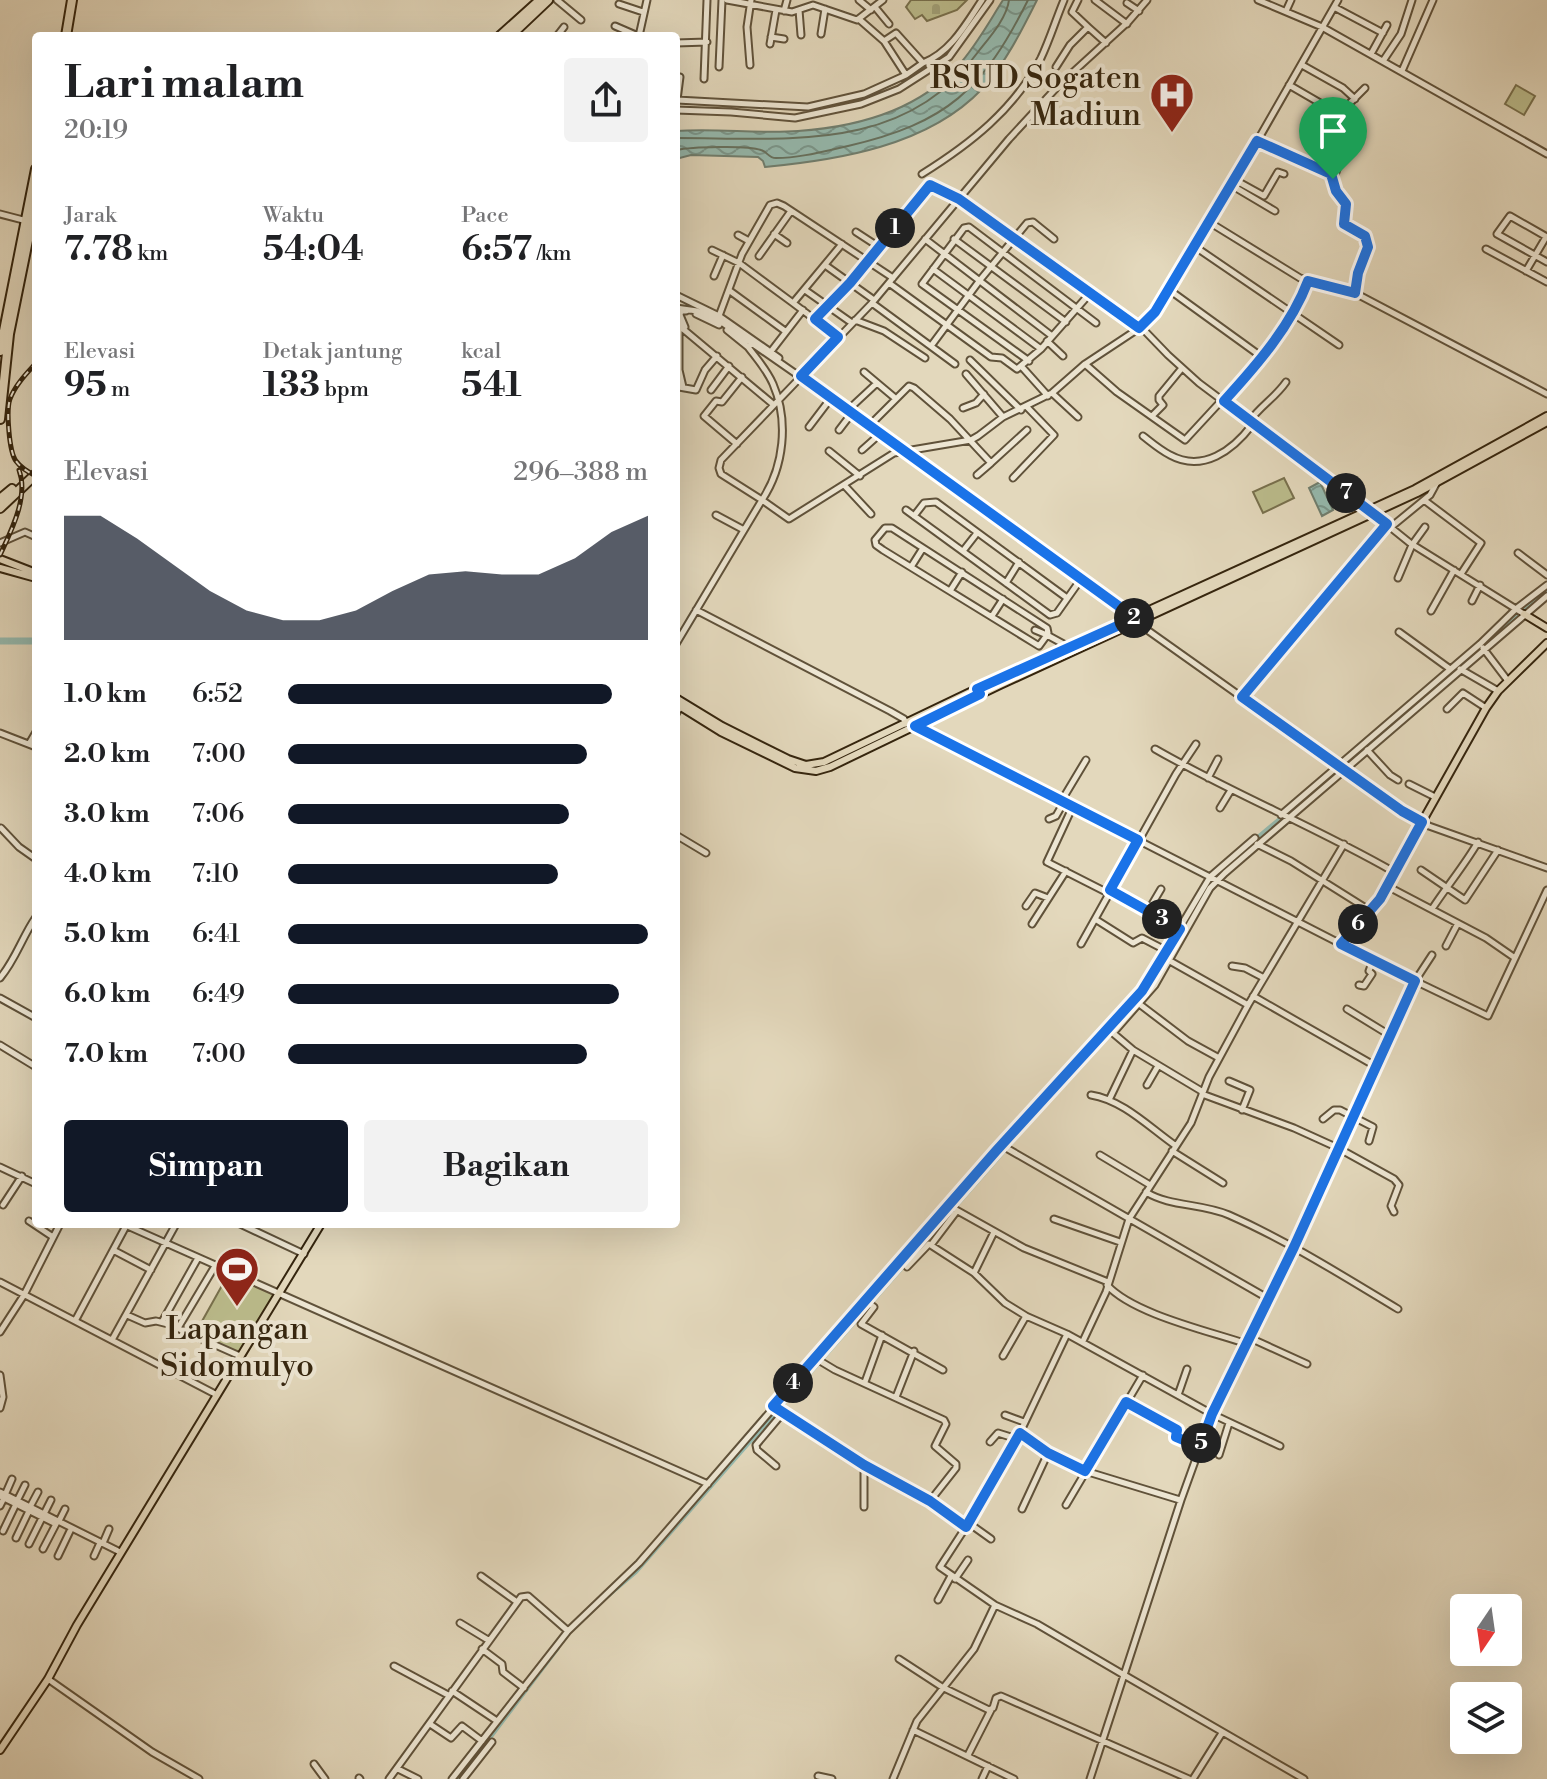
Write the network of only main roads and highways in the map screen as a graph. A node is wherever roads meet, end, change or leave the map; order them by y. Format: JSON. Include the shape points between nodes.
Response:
{"nodes":[{"id":1,"x":72,"y":0,"type":"edge"},
{"id":2,"x":548,"y":0,"type":"edge"},
{"id":3,"x":537,"y":6,"type":"edge"},
{"id":4,"x":67,"y":32,"type":"edge"},
{"id":5,"x":505,"y":32,"type":"edge"},
{"id":6,"x":514,"y":32,"type":"edge"},
{"id":7,"x":32,"y":199,"type":"edge"},
{"id":8,"x":32,"y":212,"type":"edge"},
{"id":9,"x":29,"y":221,"type":"junction"},
{"id":10,"x":13,"y":302,"type":"junction"},
{"id":11,"x":0,"y":351,"type":"edge"},
{"id":12,"x":0,"y":419,"type":"edge"},
{"id":13,"x":1547,"y":419,"type":"edge"},
{"id":14,"x":32,"y":471,"type":"edge"},
{"id":15,"x":32,"y":477,"type":"edge"},
{"id":16,"x":21,"y":485,"type":"junction"},
{"id":17,"x":0,"y":486,"type":"edge"},
{"id":18,"x":2,"y":495,"type":"edge"},
{"id":19,"x":0,"y":508,"type":"edge"},
{"id":20,"x":0,"y":559,"type":"edge"},
{"id":21,"x":0,"y":568,"type":"edge"},
{"id":22,"x":32,"y":574,"type":"edge"},
{"id":23,"x":32,"y":575,"type":"edge"},
{"id":24,"x":1522,"y":611,"type":"road end"},
{"id":25,"x":1135,"y":620,"type":"junction"},
{"id":26,"x":1547,"y":628,"type":"edge"},
{"id":27,"x":1547,"y":643,"type":"edge"},
{"id":28,"x":978,"y":692,"type":"junction"},
{"id":29,"x":680,"y":700,"type":"edge"},
{"id":30,"x":680,"y":711,"type":"edge"},
{"id":31,"x":1422,"y":822,"type":"road end"},
{"id":32,"x":319,"y":1228,"type":"edge"},
{"id":33,"x":0,"y":1750,"type":"edge"}],
"edges":[{"from":1,"to":4,"type":"highway"},
{"from":2,"to":3,"type":"highway"},
{"from":3,"to":5,"type":"highway"},
{"from":3,"to":6,"type":"highway"},
{"from":7,"to":9,"type":"highway"},
{"from":8,"to":9,"type":"highway"},
{"from":9,"to":10,"type":"highway"},
{"from":10,"to":11,"type":"highway"},
{"from":10,"to":12,"type":"highway"},
{"from":13,"to":25,"type":"main road","via":[[1435,482]]},
{"from":14,"to":16,"type":"highway"},
{"from":15,"to":16,"type":"highway"},
{"from":16,"to":17,"type":"highway"},
{"from":16,"to":18,"type":"highway"},
{"from":16,"to":19,"type":"highway"},
{"from":20,"to":22,"type":"main road"},
{"from":21,"to":23,"type":"main road"},
{"from":24,"to":26,"type":"main road"},
{"from":25,"to":28,"type":"main road"},
{"from":25,"to":28,"type":"main road"},
{"from":27,"to":31,"type":"main road","via":[[1486,708]]},
{"from":28,"to":29,"type":"main road","via":[[824,762],[806,765]]},
{"from":28,"to":30,"type":"main road","via":[[830,767],[806,771]]},
{"from":32,"to":33,"type":"main road"}]}
